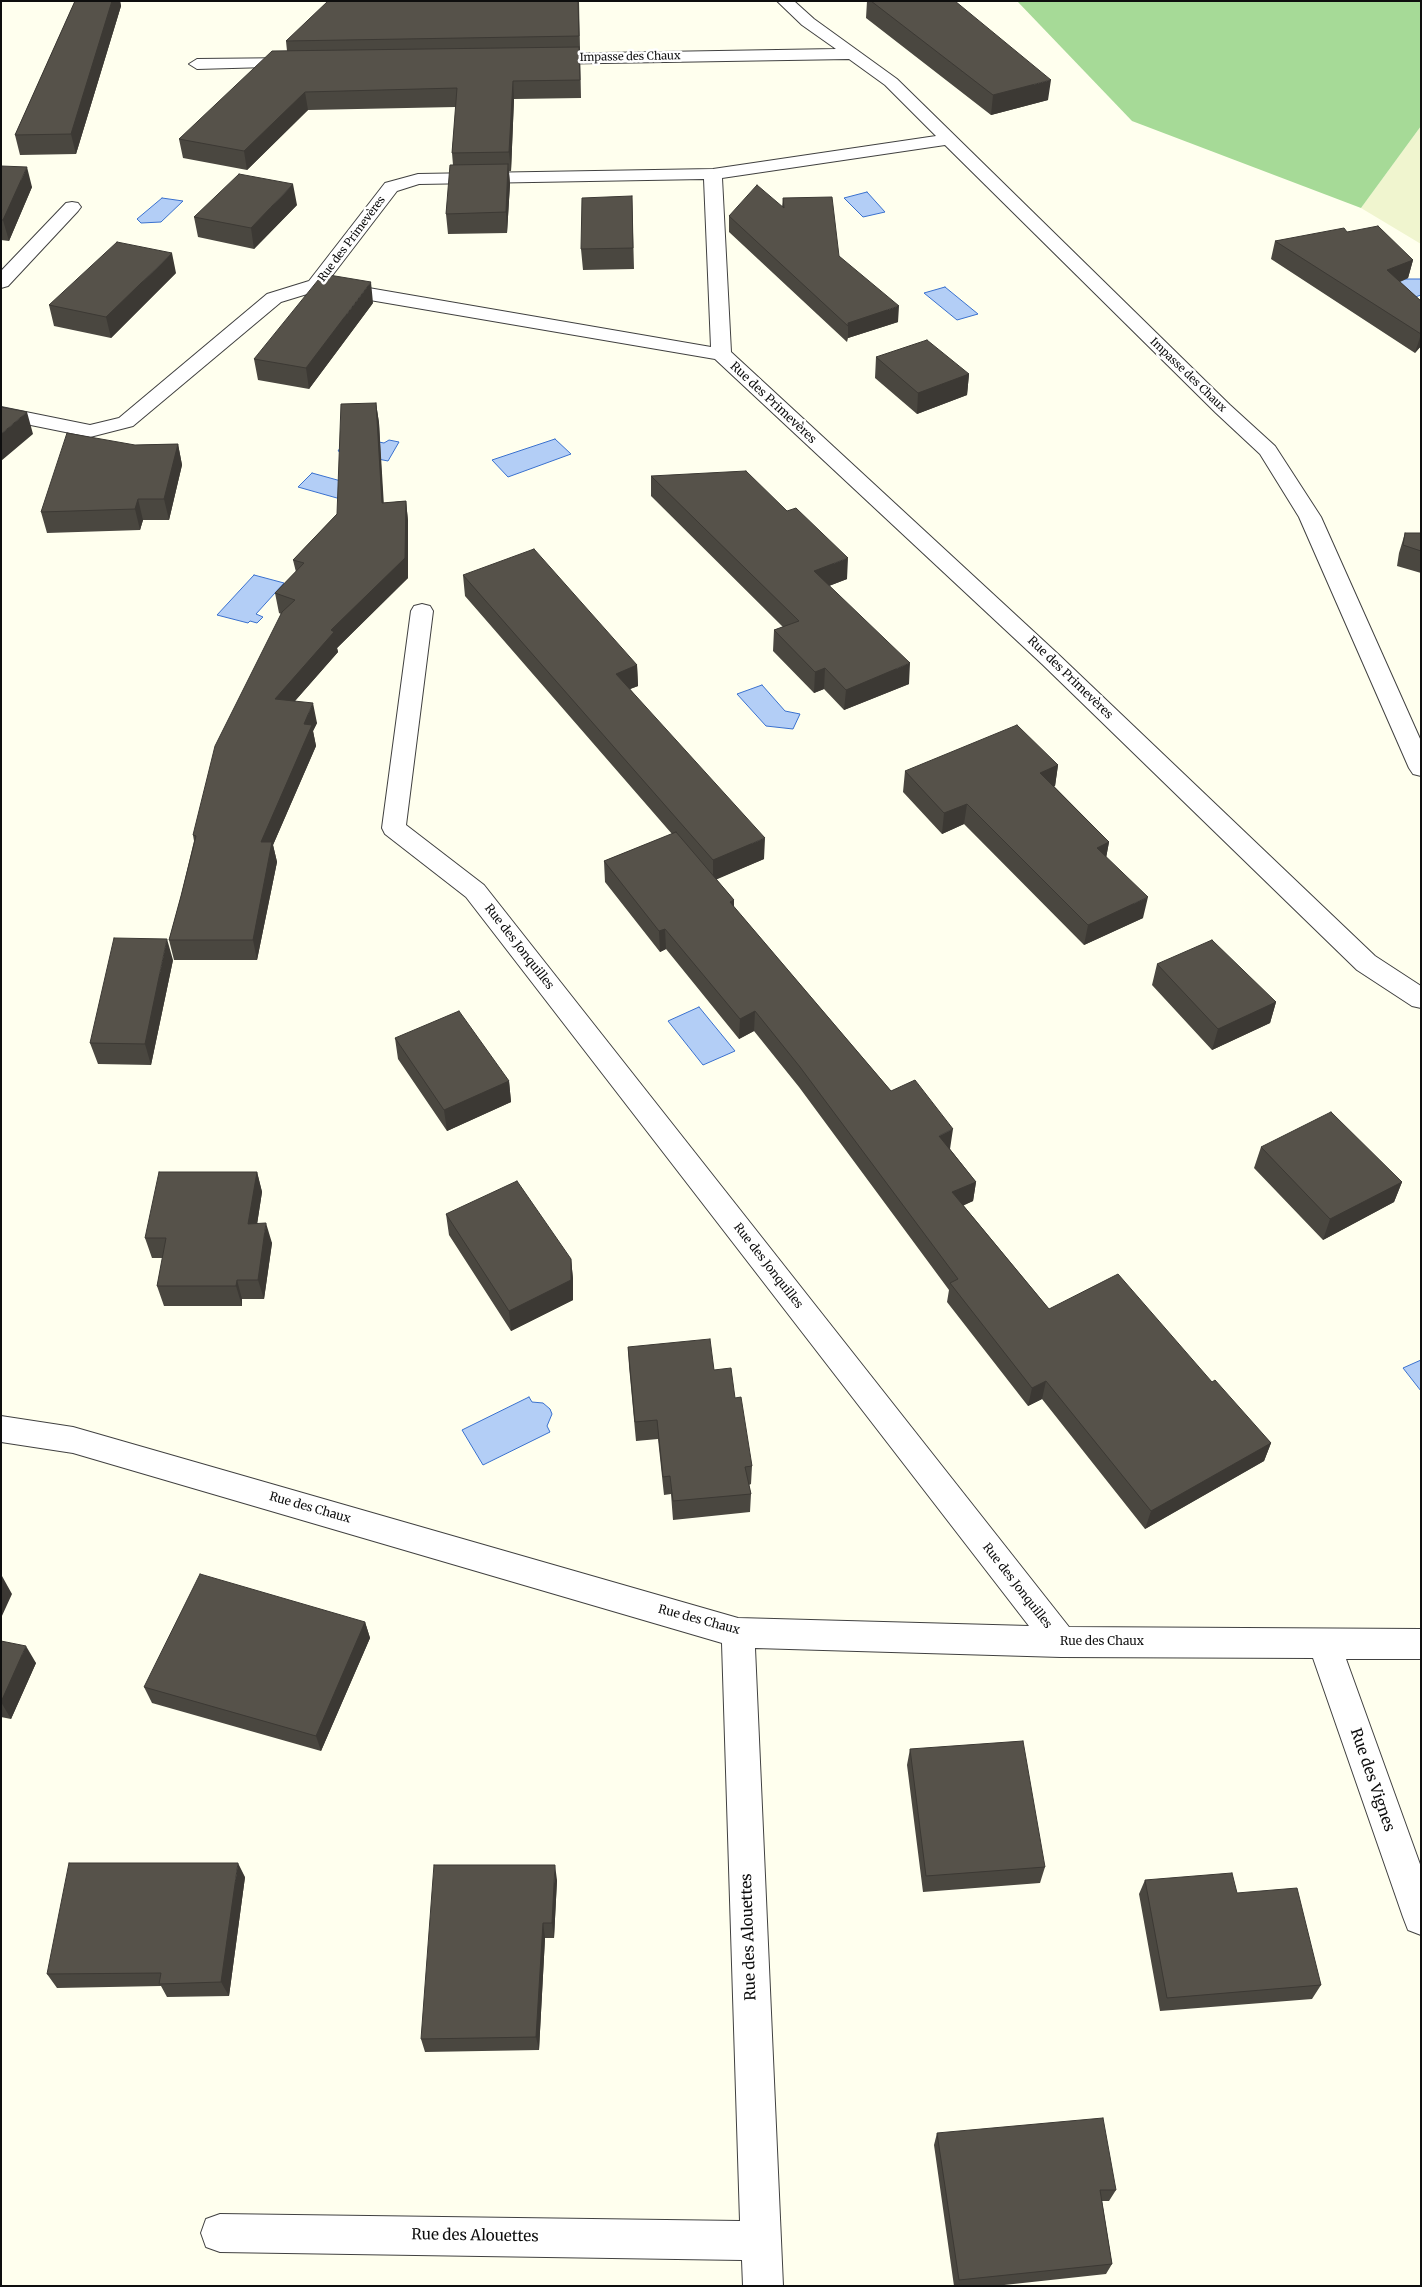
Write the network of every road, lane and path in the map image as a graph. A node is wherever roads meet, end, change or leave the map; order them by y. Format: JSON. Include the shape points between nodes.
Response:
{"nodes":[{"id":1,"x":785,"y":1,"type":"edge"},
{"id":2,"x":854,"y":54,"type":"junction"},
{"id":3,"x":525,"y":59,"type":"edge"},
{"id":4,"x":316,"y":62,"type":"edge"},
{"id":5,"x":197,"y":64,"type":"dead end"},
{"id":6,"x":949,"y":139,"type":"junction"},
{"id":7,"x":713,"y":174,"type":"junction"},
{"id":8,"x":72,"y":206,"type":"dead end"},
{"id":9,"x":1,"y":282,"type":"edge"},
{"id":10,"x":316,"y":286,"type":"junction"},
{"id":11,"x":721,"y":354,"type":"junction"},
{"id":12,"x":1,"y":413,"type":"edge"},
{"id":13,"x":422,"y":611,"type":"dead end"},
{"id":14,"x":1421,"y":768,"type":"edge"},
{"id":15,"x":1421,"y":999,"type":"edge"},
{"id":16,"x":1,"y":1428,"type":"edge"},
{"id":17,"x":738,"y":1633,"type":"junction"},
{"id":18,"x":1061,"y":1642,"type":"junction"},
{"id":19,"x":1324,"y":1643,"type":"junction"},
{"id":20,"x":1421,"y":1644,"type":"edge"},
{"id":21,"x":1421,"y":1917,"type":"edge"},
{"id":22,"x":220,"y":2233,"type":"dead end"},
{"id":23,"x":760,"y":2240,"type":"junction"},
{"id":24,"x":763,"y":2286,"type":"edge"}],
"edges":[{"from":1,"to":2,"type":"street","name":"Impasse des Chaux","via":[[808,22]]},
{"from":2,"to":3,"type":"street","name":"Impasse des Chaux"},
{"from":2,"to":6,"type":"street","name":"Impasse des Chaux","via":[[891,82]]},
{"from":4,"to":5,"type":"street"},
{"from":6,"to":7,"type":"street","name":"Rue des Primevères"},
{"from":6,"to":14,"type":"street","name":"Impasse des Chaux","via":[[1268,450],[1310,517]]},
{"from":7,"to":10,"type":"street","name":"Rue des Primevères","via":[[428,179],[391,187]]},
{"from":7,"to":11,"type":"street","name":"Rue des Primevères"},
{"from":8,"to":9,"type":"street"},
{"from":10,"to":11,"type":"street","name":"Rue des Primevères"},
{"from":10,"to":12,"type":"street","name":"Rue des Primevères","via":[[274,298],[126,422],[90,431]]},
{"from":11,"to":15,"type":"street","name":"Rue des Primevères","via":[[1050,659],[1366,963]]},
{"from":13,"to":18,"type":"street","name":"Rue des Jonquilles","via":[[394,828],[475,891]]},
{"from":16,"to":17,"type":"street","name":"Rue des Chaux","via":[[73,1440]]},
{"from":17,"to":18,"type":"street","name":"Rue des Chaux"},
{"from":17,"to":23,"type":"street","name":"Rue des Alouettes"},
{"from":18,"to":19,"type":"street","name":"Rue des Chaux"},
{"from":19,"to":20,"type":"street","name":"Rue des Chaux"},
{"from":19,"to":21,"type":"street","name":"Rue des Vignes"},
{"from":22,"to":23,"type":"street","name":"Rue des Alouettes"},
{"from":23,"to":24,"type":"street","name":"Rue des Alouettes"}]}
